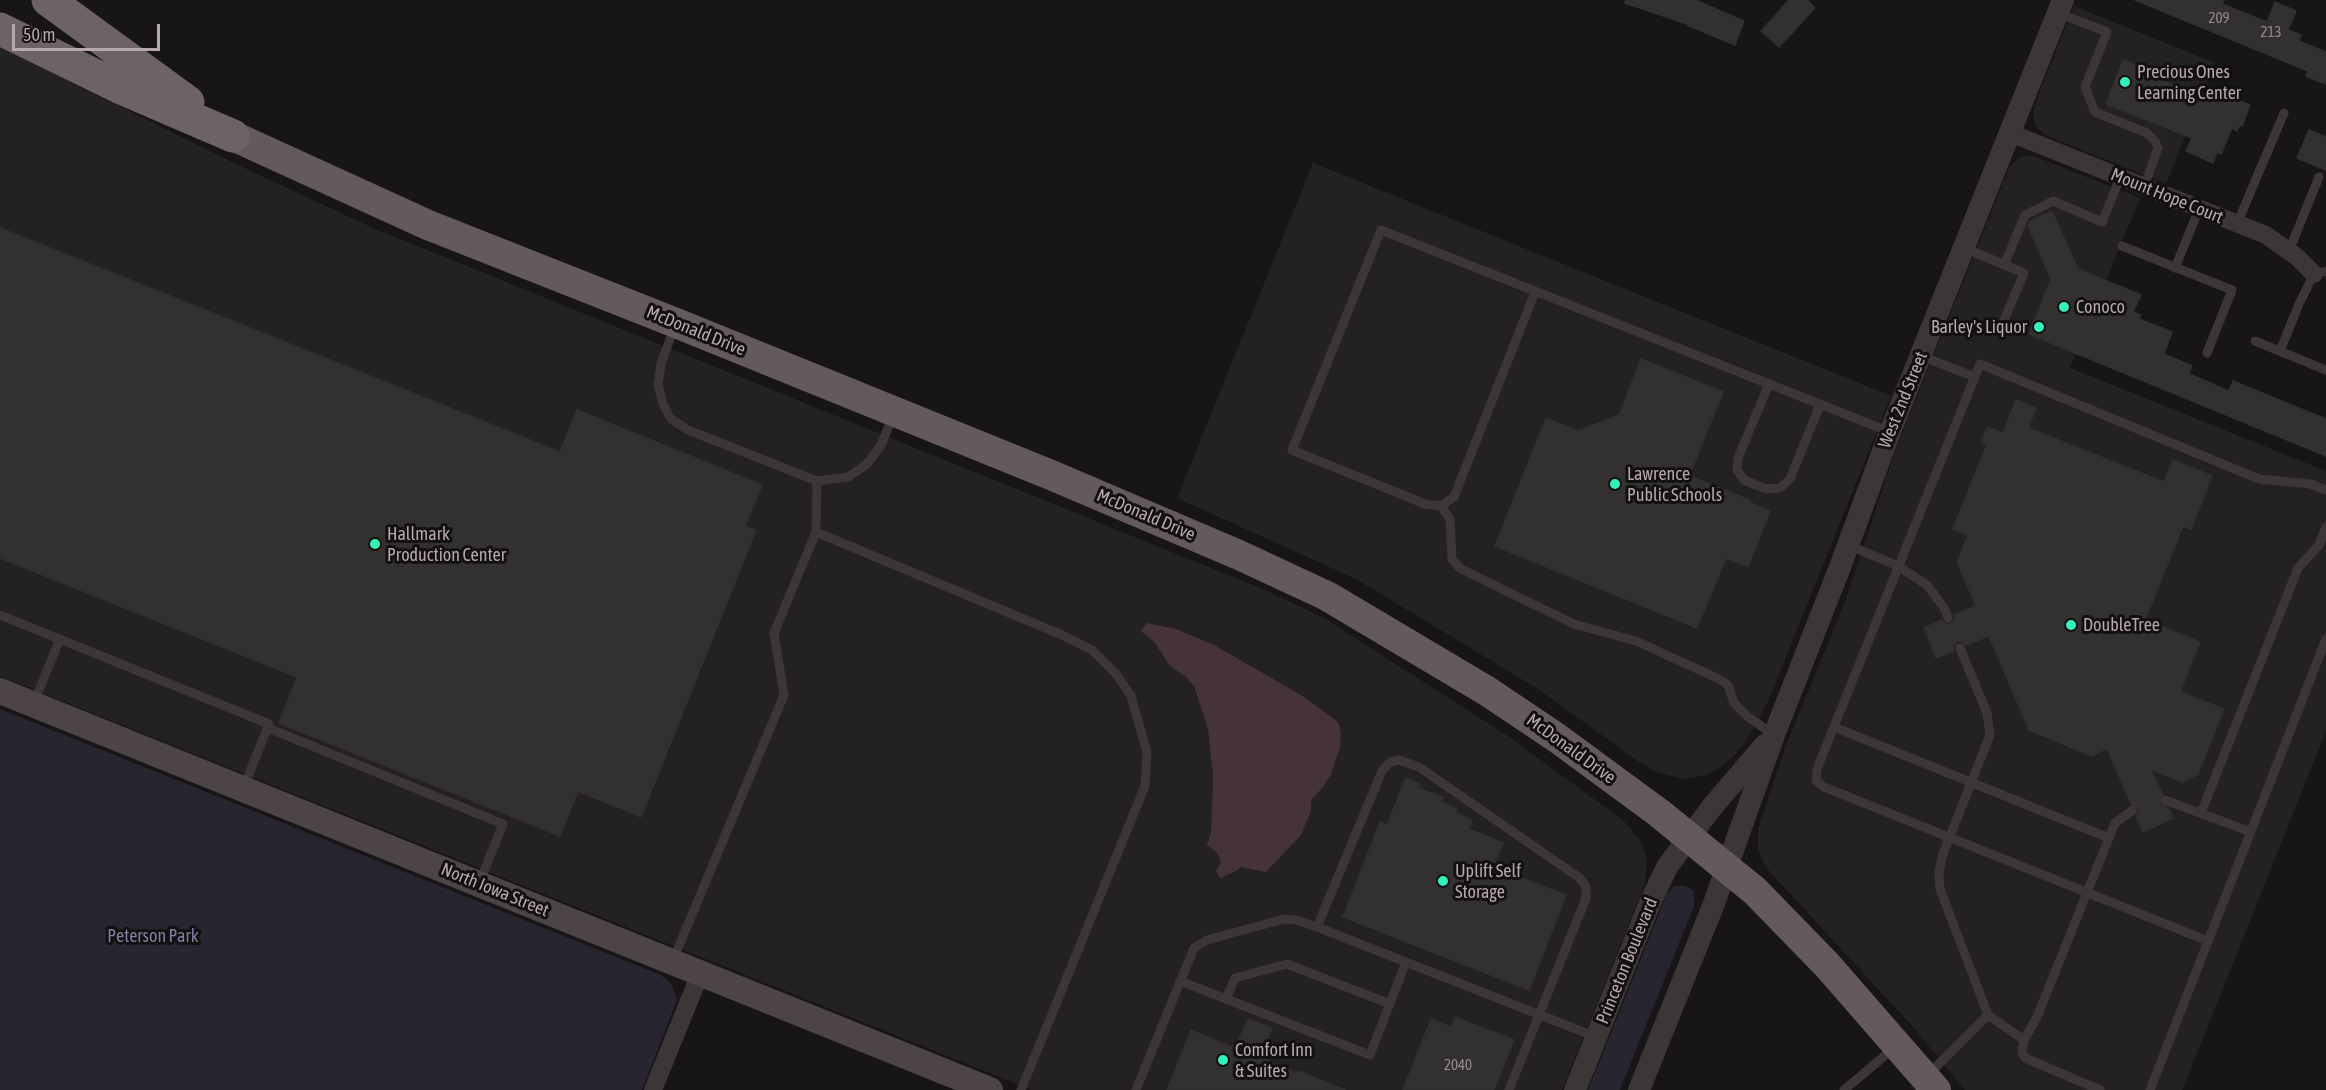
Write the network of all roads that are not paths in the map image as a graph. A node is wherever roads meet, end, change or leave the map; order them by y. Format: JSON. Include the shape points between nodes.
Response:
{"nodes":[{"id":1,"x":48,"y":0,"type":"edge"},
{"id":2,"x":2061,"y":7,"type":"edge"},
{"id":3,"x":0,"y":29,"type":"edge"},
{"id":4,"x":2284,"y":113,"type":"dead end"},
{"id":5,"x":2010,"y":134,"type":"junction"},
{"id":6,"x":233,"y":136,"type":"junction"},
{"id":7,"x":2319,"y":177,"type":"dead end"},
{"id":8,"x":2120,"y":178,"type":"junction"},
{"id":9,"x":2144,"y":187,"type":"junction"},
{"id":10,"x":2199,"y":209,"type":"junction"},
{"id":11,"x":2237,"y":224,"type":"junction"},
{"id":12,"x":2122,"y":246,"type":"dead end"},
{"id":13,"x":1964,"y":248,"type":"junction"},
{"id":14,"x":2289,"y":251,"type":"junction"},
{"id":15,"x":2004,"y":265,"type":"junction"},
{"id":16,"x":2175,"y":268,"type":"junction"},
{"id":17,"x":2320,"y":272,"type":"edge"},
{"id":18,"x":1535,"y":292,"type":"junction"},
{"id":19,"x":676,"y":323,"type":"junction"},
{"id":20,"x":2002,"y":325,"type":"dead end"},
{"id":21,"x":2255,"y":341,"type":"dead end"},
{"id":22,"x":2280,"y":351,"type":"junction"},
{"id":23,"x":2207,"y":353,"type":"dead end"},
{"id":24,"x":1921,"y":356,"type":"junction"},
{"id":25,"x":2326,"y":370,"type":"edge"},
{"id":26,"x":1975,"y":377,"type":"junction"},
{"id":27,"x":1769,"y":384,"type":"junction"},
{"id":28,"x":1820,"y":405,"type":"junction"},
{"id":29,"x":895,"y":411,"type":"junction"},
{"id":30,"x":1890,"y":432,"type":"junction"},
{"id":31,"x":817,"y":481,"type":"junction"},
{"id":32,"x":2326,"y":490,"type":"edge"},
{"id":33,"x":1441,"y":506,"type":"junction"},
{"id":34,"x":2326,"y":527,"type":"edge"},
{"id":35,"x":816,"y":532,"type":"junction"},
{"id":36,"x":1848,"y":545,"type":"junction"},
{"id":37,"x":1899,"y":566,"type":"junction"},
{"id":38,"x":0,"y":615,"type":"edge"},
{"id":39,"x":1948,"y":618,"type":"dead end"},
{"id":40,"x":60,"y":639,"type":"junction"},
{"id":41,"x":2326,"y":639,"type":"edge"},
{"id":42,"x":1960,"y":648,"type":"dead end"},
{"id":43,"x":0,"y":691,"type":"edge"},
{"id":44,"x":33,"y":704,"type":"junction"},
{"id":45,"x":1834,"y":727,"type":"junction"},
{"id":46,"x":268,"y":728,"type":"junction"},
{"id":47,"x":1774,"y":735,"type":"junction"},
{"id":48,"x":1972,"y":783,"type":"junction"},
{"id":49,"x":243,"y":788,"type":"junction"},
{"id":50,"x":2165,"y":800,"type":"dead end"},
{"id":51,"x":2133,"y":810,"type":"dead end"},
{"id":52,"x":2201,"y":813,"type":"junction"},
{"id":53,"x":2251,"y":832,"type":"junction"},
{"id":54,"x":1689,"y":837,"type":"junction"},
{"id":55,"x":1950,"y":837,"type":"junction"},
{"id":56,"x":2109,"y":838,"type":"junction"},
{"id":57,"x":1727,"y":868,"type":"junction"},
{"id":58,"x":479,"y":883,"type":"junction"},
{"id":59,"x":2087,"y":892,"type":"junction"},
{"id":60,"x":1317,"y":927,"type":"junction"},
{"id":61,"x":2208,"y":941,"type":"junction"},
{"id":62,"x":672,"y":962,"type":"junction"},
{"id":63,"x":1406,"y":962,"type":"junction"},
{"id":64,"x":700,"y":974,"type":"junction"},
{"id":65,"x":1180,"y":981,"type":"junction"},
{"id":66,"x":1226,"y":999,"type":"junction"},
{"id":67,"x":1390,"y":1004,"type":"junction"},
{"id":68,"x":1539,"y":1015,"type":"junction"},
{"id":69,"x":1988,"y":1016,"type":"junction"},
{"id":70,"x":1596,"y":1037,"type":"junction"},
{"id":71,"x":2024,"y":1040,"type":"junction"},
{"id":72,"x":1898,"y":1044,"type":"junction"},
{"id":73,"x":1931,"y":1083,"type":"edge"},
{"id":74,"x":653,"y":1090,"type":"edge"},
{"id":75,"x":990,"y":1090,"type":"edge"},
{"id":76,"x":1022,"y":1090,"type":"edge"},
{"id":77,"x":1136,"y":1090,"type":"edge"},
{"id":78,"x":1509,"y":1090,"type":"edge"},
{"id":79,"x":1575,"y":1090,"type":"edge"},
{"id":80,"x":1639,"y":1090,"type":"edge"},
{"id":81,"x":1844,"y":1090,"type":"edge"},
{"id":82,"x":2100,"y":1090,"type":"edge"},
{"id":83,"x":2150,"y":1090,"type":"edge"}],
"edges":[{"from":1,"to":6,"type":"highway"},
{"from":2,"to":5,"type":"street","name":"West 2nd Street"},
{"from":2,"to":9,"type":"lane","via":[[2107,33],[2085,87],[2095,112],[2147,133],[2155,141],[2158,148]]},
{"from":3,"to":6,"type":"highway","via":[[119,87]]},
{"from":4,"to":11,"type":"lane"},
{"from":5,"to":8,"type":"street","name":"Mount Hope Court"},
{"from":5,"to":13,"type":"street","name":"West 2nd Street"},
{"from":6,"to":19,"type":"highway","name":"McDonald Drive","via":[[428,225]]},
{"from":7,"to":14,"type":"lane"},
{"from":8,"to":9,"type":"street","name":"Mount Hope Court"},
{"from":8,"to":15,"type":"lane","via":[[2102,222],[2053,201],[2025,214]]},
{"from":9,"to":10,"type":"street","name":"Mount Hope Court"},
{"from":10,"to":11,"type":"street","name":"Mount Hope Court"},
{"from":10,"to":16,"type":"lane"},
{"from":11,"to":14,"type":"street","name":"Mount Hope Court"},
{"from":12,"to":16,"type":"lane"},
{"from":13,"to":15,"type":"lane"},
{"from":13,"to":24,"type":"street","name":"West 2nd Street"},
{"from":14,"to":17,"type":"street","name":"Mount Hope Court"},
{"from":15,"to":20,"type":"lane","via":[[2024,273]]},
{"from":16,"to":23,"type":"lane","via":[[2232,290]]},
{"from":17,"to":22,"type":"lane","via":[[2299,304]]},
{"from":18,"to":27,"type":"lane"},
{"from":18,"to":33,"type":"lane","via":[[1454,496]]},
{"from":18,"to":33,"type":"lane","via":[[1381,230],[1292,450],[1425,504]]},
{"from":19,"to":29,"type":"highway","name":"McDonald Drive"},
{"from":19,"to":31,"type":"lane","via":[[658,385],[671,419],[688,430]]},
{"from":21,"to":22,"type":"lane"},
{"from":22,"to":25,"type":"lane"},
{"from":24,"to":26,"type":"lane"},
{"from":24,"to":30,"type":"street","name":"West 2nd Street"},
{"from":26,"to":32,"type":"lane","via":[[1980,364],[2259,479],[2311,484]]},
{"from":26,"to":37,"type":"lane"},
{"from":27,"to":28,"type":"lane"},
{"from":27,"to":28,"type":"lane","via":[[1738,458],[1737,470],[1744,480],[1766,489],[1780,488],[1790,479]]},
{"from":28,"to":30,"type":"lane"},
{"from":29,"to":31,"type":"lane","via":[[881,445],[867,464],[848,477]]},
{"from":29,"to":54,"type":"highway","name":"McDonald Drive","via":[[1328,596],[1488,691]]},
{"from":30,"to":36,"type":"street","name":"West 2nd Street"},
{"from":31,"to":35,"type":"lane"},
{"from":33,"to":47,"type":"lane","via":[[1450,519],[1452,559],[1461,569],[1574,624],[1636,641],[1719,678],[1728,685],[1734,703]]},
{"from":34,"to":52,"type":"lane","via":[[2319,545],[2298,567]]},
{"from":35,"to":62,"type":"lane","via":[[774,633],[784,695]]},
{"from":35,"to":76,"type":"lane","via":[[1062,634],[1092,650],[1131,696],[1147,752],[1144,786]]},
{"from":36,"to":37,"type":"lane"},
{"from":36,"to":47,"type":"street","name":"West 2nd Street"},
{"from":37,"to":39,"type":"lane","via":[[1927,585]]},
{"from":37,"to":45,"type":"lane"},
{"from":38,"to":40,"type":"lane"},
{"from":40,"to":44,"type":"lane"},
{"from":40,"to":46,"type":"lane","via":[[269,724]]},
{"from":41,"to":53,"type":"lane"},
{"from":42,"to":48,"type":"lane","via":[[1987,713],[1990,735]]},
{"from":43,"to":44,"type":"main road","name":"North Iowa Street"},
{"from":44,"to":49,"type":"main road","name":"North Iowa Street"},
{"from":45,"to":48,"type":"lane"},
{"from":45,"to":55,"type":"lane","via":[[1816,781]]},
{"from":46,"to":49,"type":"lane"},
{"from":46,"to":58,"type":"lane","via":[[503,824]]},
{"from":47,"to":54,"type":"street","name":"West 2nd Street"},
{"from":47,"to":57,"type":"street","name":"West 2nd Street"},
{"from":48,"to":55,"type":"lane"},
{"from":48,"to":56,"type":"lane"},
{"from":49,"to":58,"type":"main road","name":"North Iowa Street"},
{"from":50,"to":52,"type":"lane"},
{"from":51,"to":56,"type":"lane","via":[[2115,823]]},
{"from":52,"to":53,"type":"lane"},
{"from":53,"to":61,"type":"lane"},
{"from":54,"to":57,"type":"highway","name":"McDonald Drive"},
{"from":54,"to":70,"type":"street","name":"Princeton Boulevard","via":[[1667,867]]},
{"from":55,"to":59,"type":"lane"},
{"from":55,"to":69,"type":"lane","via":[[1939,871],[1940,889]]},
{"from":56,"to":59,"type":"lane"},
{"from":57,"to":72,"type":"highway","name":"McDonald Drive","via":[[1827,965]]},
{"from":57,"to":80,"type":"street"},
{"from":58,"to":62,"type":"main road","name":"North Iowa Street"},
{"from":59,"to":61,"type":"lane"},
{"from":59,"to":71,"type":"lane"},
{"from":60,"to":63,"type":"lane"},
{"from":60,"to":65,"type":"lane","via":[[1284,919],[1207,940],[1194,948]]},
{"from":60,"to":68,"type":"lane","via":[[1382,771],[1390,762],[1408,763],[1586,886],[1586,898]]},
{"from":61,"to":83,"type":"lane"},
{"from":62,"to":64,"type":"main road","name":"North Iowa Street"},
{"from":63,"to":67,"type":"lane"},
{"from":63,"to":68,"type":"lane"},
{"from":64,"to":74,"type":"street"},
{"from":64,"to":75,"type":"main road","name":"North Iowa Street"},
{"from":65,"to":66,"type":"lane"},
{"from":65,"to":77,"type":"lane"},
{"from":66,"to":67,"type":"lane","via":[[1235,978],[1287,964]]},
{"from":66,"to":67,"type":"lane","via":[[1370,1055]]},
{"from":68,"to":70,"type":"lane"},
{"from":68,"to":78,"type":"lane"},
{"from":69,"to":71,"type":"lane"},
{"from":69,"to":73,"type":"lane"},
{"from":70,"to":79,"type":"street","name":"Princeton Boulevard"},
{"from":71,"to":82,"type":"lane","via":[[2025,1058]]},
{"from":72,"to":73,"type":"highway","name":"McDonald Drive"},
{"from":72,"to":81,"type":"lane"}]}
